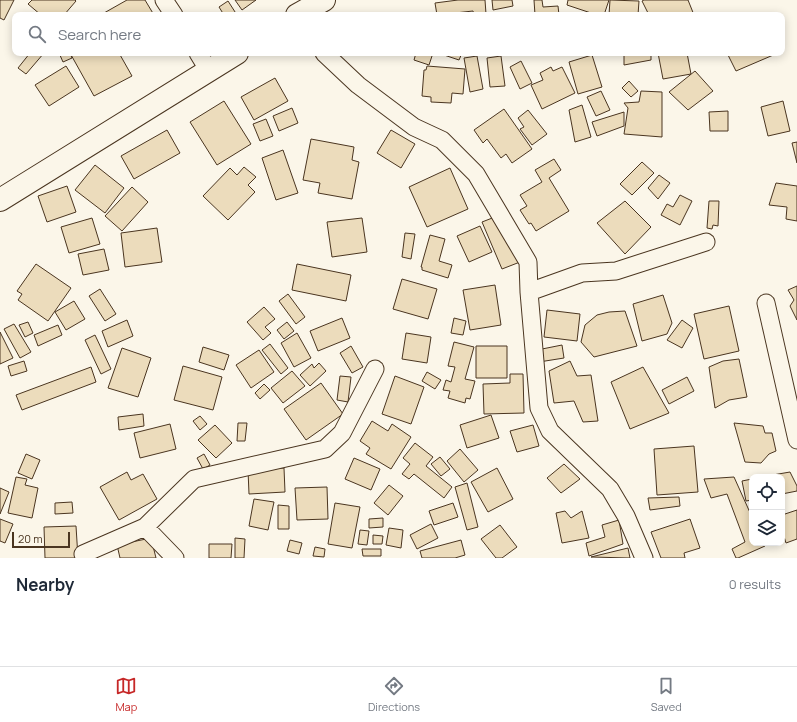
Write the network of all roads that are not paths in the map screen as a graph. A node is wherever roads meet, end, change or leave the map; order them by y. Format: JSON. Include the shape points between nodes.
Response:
{"nodes":[{"id":1,"x":164,"y":0,"type":"edge"},
{"id":2,"x":324,"y":0,"type":"edge"},
{"id":3,"x":172,"y":12,"type":"edge"},
{"id":4,"x":302,"y":12,"type":"edge"},
{"id":5,"x":225,"y":56,"type":"edge"},
{"id":6,"x":327,"y":56,"type":"edge"},
{"id":7,"x":203,"y":62,"type":"edge"},
{"id":8,"x":0,"y":200,"type":"edge"},
{"id":9,"x":706,"y":242,"type":"dead end"},
{"id":10,"x":528,"y":292,"type":"junction"},
{"id":11,"x":766,"y":303,"type":"dead end"},
{"id":12,"x":375,"y":369,"type":"dead end"},
{"id":13,"x":797,"y":440,"type":"edge"},
{"id":14,"x":145,"y":527,"type":"junction"},
{"id":15,"x":83,"y":554,"type":"dead end"},
{"id":16,"x":175,"y":558,"type":"edge"},
{"id":17,"x":644,"y":558,"type":"edge"}],
"edges":[{"from":1,"to":3,"type":"street"},
{"from":2,"to":4,"type":"main road"},
{"from":5,"to":7,"type":"main road"},
{"from":6,"to":10,"type":"street","via":[[358,86],[414,126],[442,140],[476,174],[528,262]]},
{"from":7,"to":8,"type":"main road"},
{"from":9,"to":10,"type":"street","via":[[616,271],[582,273]]},
{"from":10,"to":17,"type":"street","via":[[538,408],[550,431],[610,489],[626,516]]},
{"from":11,"to":13,"type":"street"},
{"from":12,"to":14,"type":"street","via":[[342,432],[325,448],[194,479]]},
{"from":14,"to":15,"type":"street"},
{"from":14,"to":16,"type":"street"}]}
